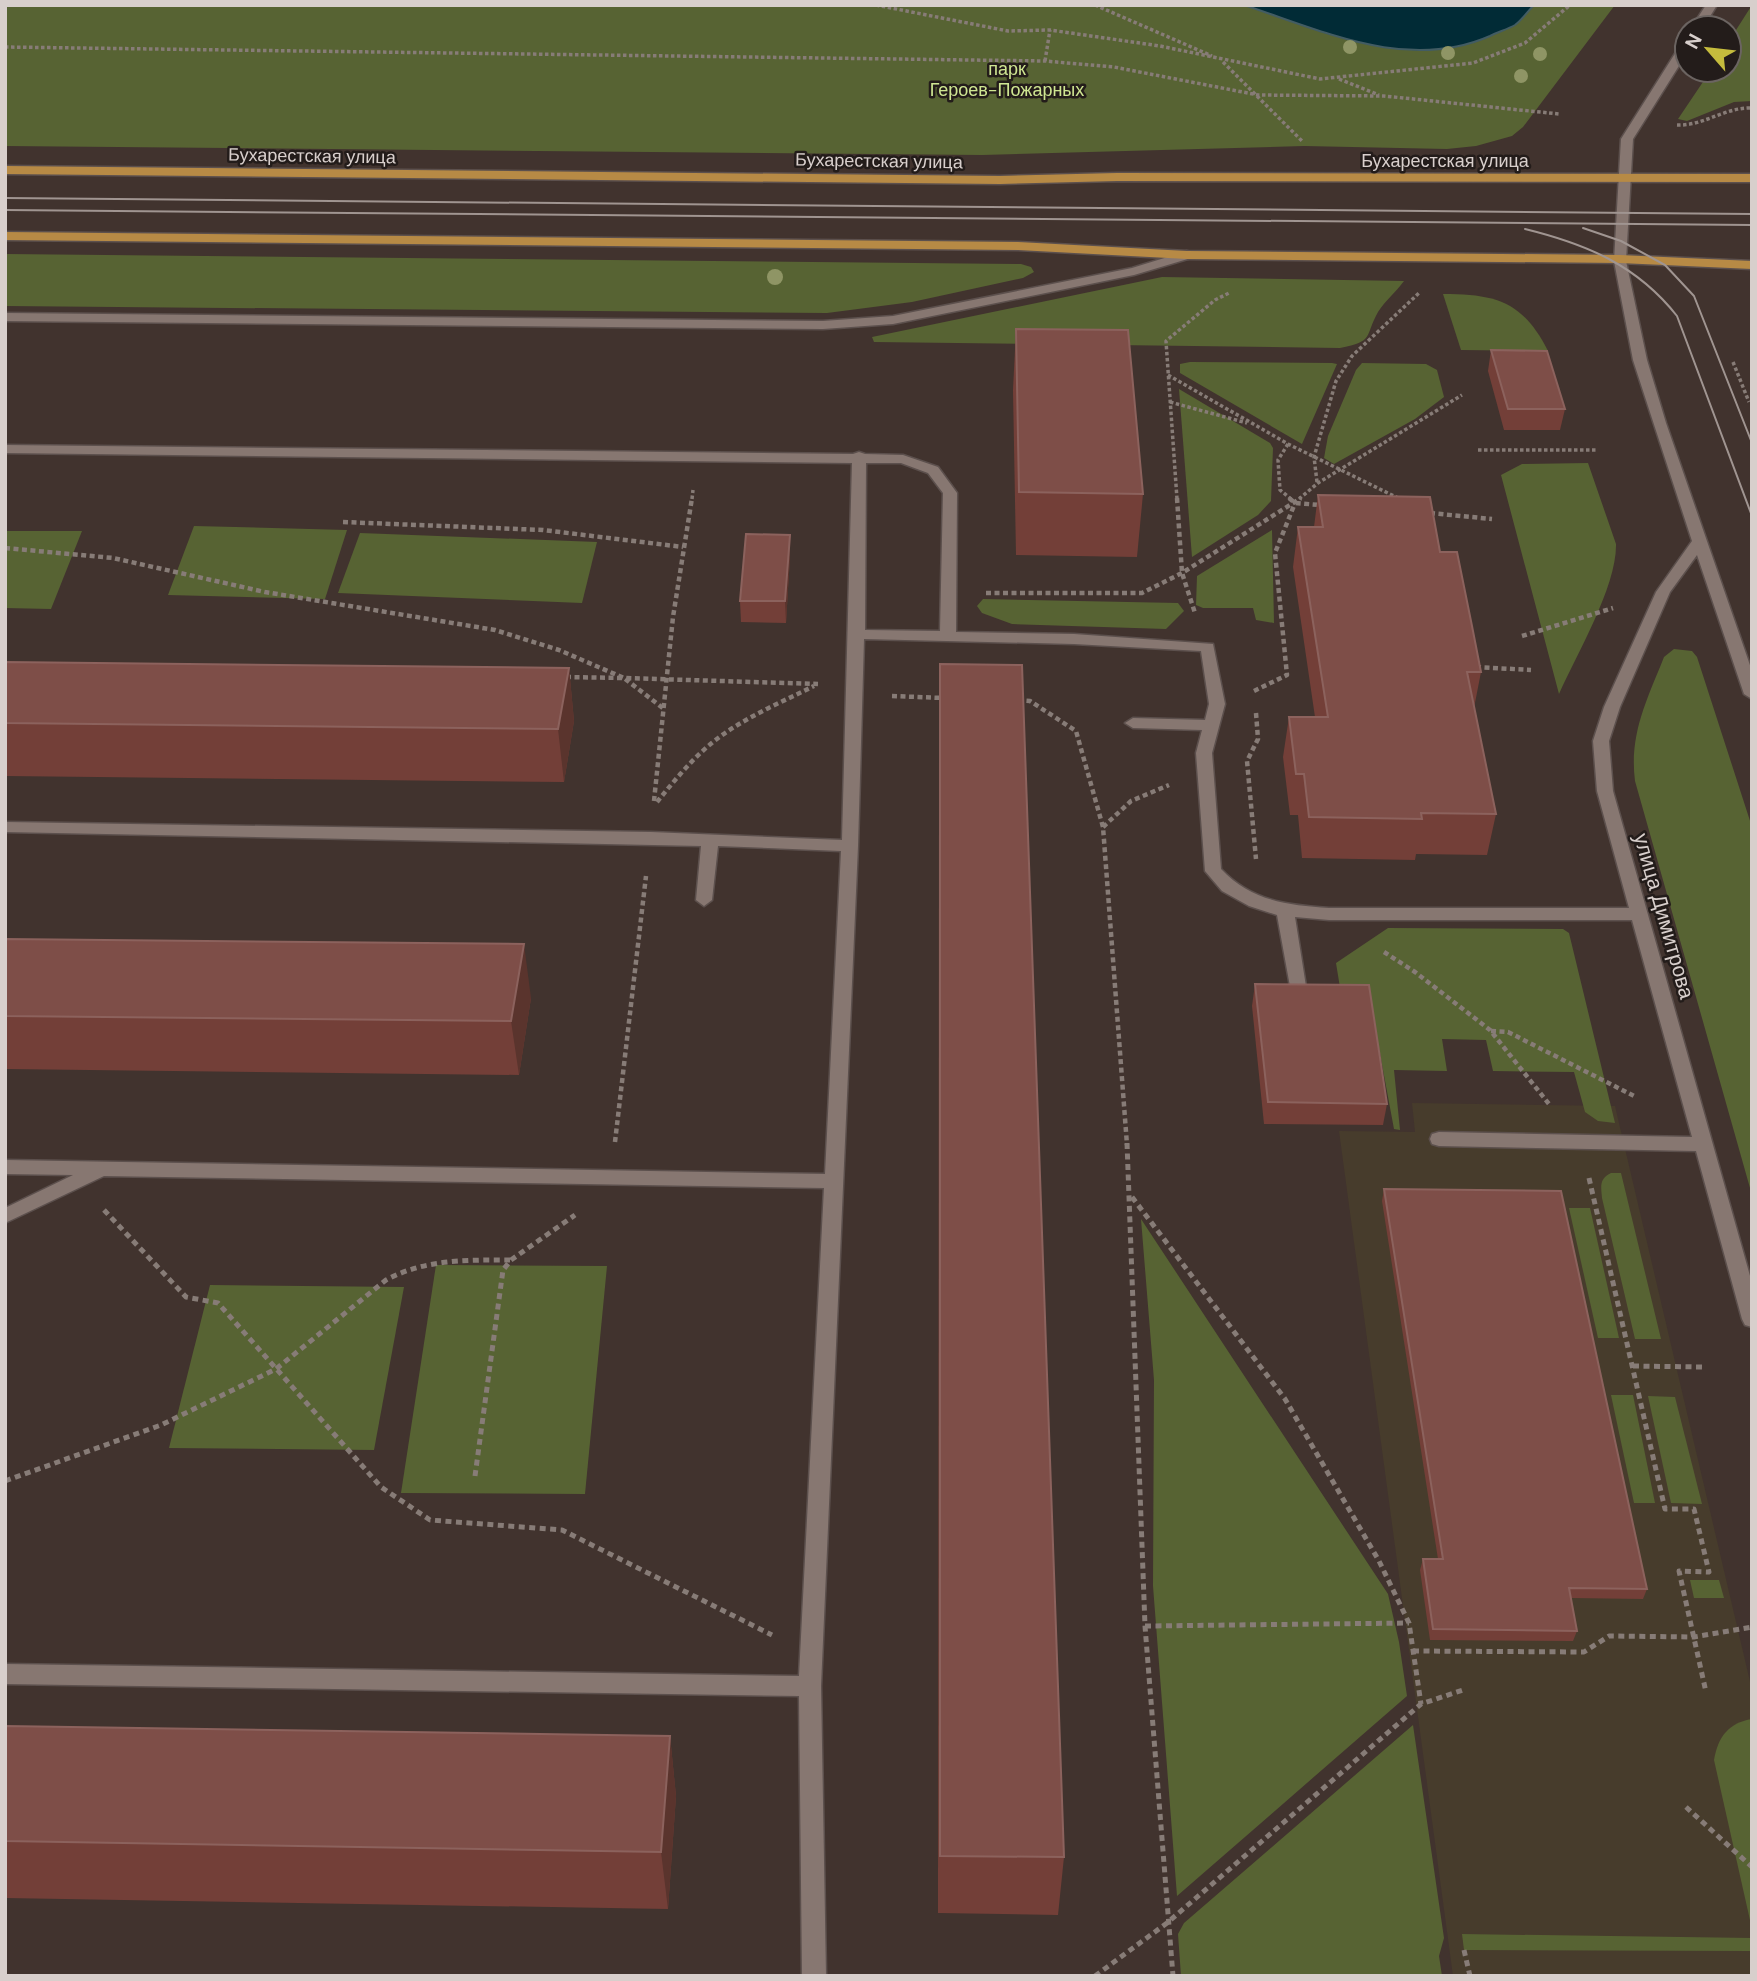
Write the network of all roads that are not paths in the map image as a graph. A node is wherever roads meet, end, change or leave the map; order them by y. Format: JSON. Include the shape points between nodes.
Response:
{"nodes":[{"id":1,"x":1673,"y":65,"type":"edge"},
{"id":2,"x":5,"y":170,"type":"edge"},
{"id":3,"x":1623,"y":178,"type":"junction"},
{"id":4,"x":1752,"y":178,"type":"edge"},
{"id":5,"x":5,"y":236,"type":"edge"},
{"id":6,"x":1187,"y":255,"type":"junction"},
{"id":7,"x":1620,"y":259,"type":"junction"},
{"id":8,"x":1752,"y":265,"type":"edge"},
{"id":9,"x":5,"y":317,"type":"edge"},
{"id":10,"x":5,"y":449,"type":"edge"},
{"id":11,"x":859,"y":456,"type":"junction"},
{"id":12,"x":1700,"y":540,"type":"junction"},
{"id":13,"x":857,"y":634,"type":"junction"},
{"id":14,"x":948,"y":636,"type":"junction"},
{"id":15,"x":1752,"y":694,"type":"edge"},
{"id":16,"x":1133,"y":723,"type":"dead end"},
{"id":17,"x":1211,"y":725,"type":"junction"},
{"id":18,"x":5,"y":827,"type":"edge"},
{"id":19,"x":710,"y":841,"type":"junction"},
{"id":20,"x":850,"y":846,"type":"junction"},
{"id":21,"x":704,"y":900,"type":"dead end"},
{"id":22,"x":1285,"y":911,"type":"junction"},
{"id":23,"x":1639,"y":914,"type":"junction"},
{"id":24,"x":1299,"y":999,"type":"edge"},
{"id":25,"x":1440,"y":1139,"type":"dead end"},
{"id":26,"x":1704,"y":1144,"type":"junction"},
{"id":27,"x":5,"y":1167,"type":"edge"},
{"id":28,"x":100,"y":1171,"type":"junction"},
{"id":29,"x":833,"y":1181,"type":"junction"},
{"id":30,"x":5,"y":1216,"type":"edge"},
{"id":31,"x":1752,"y":1319,"type":"edge"},
{"id":32,"x":5,"y":1674,"type":"edge"},
{"id":33,"x":810,"y":1686,"type":"junction"},
{"id":34,"x":814,"y":1976,"type":"edge"}],
"edges":[{"from":1,"to":3,"type":"street","via":[[1627,139]]},
{"from":2,"to":3,"type":"main road","name":"Бухарестская улица","via":[[1000,180]]},
{"from":3,"to":4,"type":"main road","name":"Бухарестская улица"},
{"from":3,"to":7,"type":"street"},
{"from":5,"to":6,"type":"main road","via":[[1018,246]]},
{"from":6,"to":7,"type":"main road"},
{"from":6,"to":9,"type":"street","via":[[1134,271],[907,318],[823,325]]},
{"from":7,"to":8,"type":"main road"},
{"from":7,"to":12,"type":"street","via":[[1640,360]]},
{"from":10,"to":11,"type":"street"},
{"from":11,"to":13,"type":"street"},
{"from":11,"to":14,"type":"street","via":[[902,458],[933,470],[950,493]]},
{"from":12,"to":15,"type":"street"},
{"from":12,"to":23,"type":"street","name":"улица Димитрова","via":[[1663,592],[1601,741],[1605,791]]},
{"from":13,"to":14,"type":"street"},
{"from":13,"to":20,"type":"street"},
{"from":14,"to":17,"type":"street","via":[[1208,647],[1217,704]]},
{"from":16,"to":17,"type":"street"},
{"from":17,"to":22,"type":"street","via":[[1204,753],[1213,870],[1228,887]]},
{"from":18,"to":19,"type":"street"},
{"from":19,"to":20,"type":"street"},
{"from":19,"to":21,"type":"street"},
{"from":20,"to":29,"type":"street"},
{"from":22,"to":23,"type":"street"},
{"from":22,"to":24,"type":"street"},
{"from":23,"to":26,"type":"street","name":"улица Димитрова"},
{"from":25,"to":26,"type":"street"},
{"from":26,"to":31,"type":"street","name":"улица Димитрова"},
{"from":27,"to":28,"type":"street"},
{"from":28,"to":29,"type":"street"},
{"from":28,"to":30,"type":"street"},
{"from":29,"to":33,"type":"street"},
{"from":32,"to":33,"type":"street"},
{"from":33,"to":34,"type":"street"}]}
